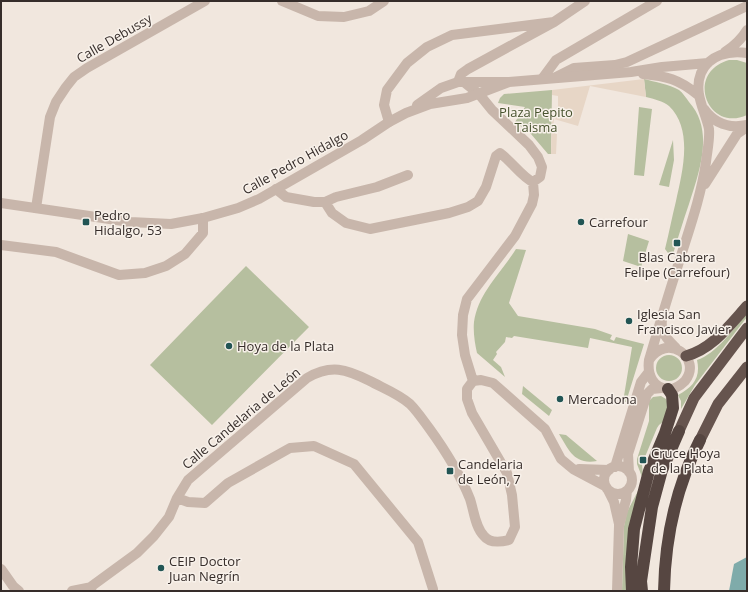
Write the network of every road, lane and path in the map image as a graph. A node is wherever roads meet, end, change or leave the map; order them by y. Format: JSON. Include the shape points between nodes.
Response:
{"nodes":[{"id":1,"x":205,"y":1,"type":"edge"},
{"id":2,"x":282,"y":1,"type":"edge"},
{"id":3,"x":384,"y":1,"type":"edge"},
{"id":4,"x":585,"y":1,"type":"edge"},
{"id":5,"x":657,"y":1,"type":"edge"},
{"id":6,"x":747,"y":6,"type":"edge"},
{"id":7,"x":554,"y":22,"type":"junction"},
{"id":8,"x":747,"y":30,"type":"edge"},
{"id":9,"x":724,"y":53,"type":"junction"},
{"id":10,"x":747,"y":53,"type":"edge"},
{"id":11,"x":708,"y":63,"type":"junction"},
{"id":12,"x":631,"y":72,"type":"junction"},
{"id":13,"x":554,"y":78,"type":"junction"},
{"id":14,"x":542,"y":79,"type":"junction"},
{"id":15,"x":461,"y":82,"type":"junction"},
{"id":16,"x":509,"y":82,"type":"junction"},
{"id":17,"x":441,"y":88,"type":"junction"},
{"id":18,"x":491,"y":88,"type":"junction"},
{"id":19,"x":479,"y":94,"type":"junction"},
{"id":20,"x":698,"y":95,"type":"junction"},
{"id":21,"x":446,"y":101,"type":"junction"},
{"id":22,"x":703,"y":107,"type":"junction"},
{"id":23,"x":492,"y":110,"type":"junction"},
{"id":24,"x":406,"y":113,"type":"junction"},
{"id":25,"x":389,"y":122,"type":"junction"},
{"id":26,"x":747,"y":126,"type":"edge"},
{"id":27,"x":408,"y":175,"type":"dead end"},
{"id":28,"x":533,"y":182,"type":"junction"},
{"id":29,"x":276,"y":189,"type":"junction"},
{"id":30,"x":701,"y":191,"type":"junction"},
{"id":31,"x":325,"y":202,"type":"junction"},
{"id":32,"x":1,"y":203,"type":"edge"},
{"id":33,"x":36,"y":208,"type":"junction"},
{"id":34,"x":204,"y":218,"type":"junction"},
{"id":35,"x":1,"y":245,"type":"edge"},
{"id":36,"x":664,"y":306,"type":"junction"},
{"id":37,"x":747,"y":306,"type":"edge"},
{"id":38,"x":747,"y":328,"type":"edge"},
{"id":39,"x":676,"y":348,"type":"junction"},
{"id":40,"x":686,"y":356,"type":"junction"},
{"id":41,"x":649,"y":360,"type":"junction"},
{"id":42,"x":747,"y":367,"type":"edge"},
{"id":43,"x":648,"y":373,"type":"junction"},
{"id":44,"x":473,"y":381,"type":"junction"},
{"id":45,"x":665,"y":388,"type":"junction"},
{"id":46,"x":679,"y":431,"type":"joint"},
{"id":47,"x":700,"y":440,"type":"joint"},
{"id":48,"x":573,"y":468,"type":"junction"},
{"id":49,"x":612,"y":468,"type":"junction"},
{"id":50,"x":629,"y":472,"type":"junction"},
{"id":51,"x":607,"y":488,"type":"junction"},
{"id":52,"x":627,"y":491,"type":"junction"},
{"id":53,"x":177,"y":498,"type":"junction"},
{"id":54,"x":619,"y":526,"type":"junction"},
{"id":55,"x":1,"y":569,"type":"edge"},
{"id":56,"x":88,"y":589,"type":"edge"},
{"id":57,"x":19,"y":591,"type":"edge"},
{"id":58,"x":72,"y":591,"type":"edge"},
{"id":59,"x":433,"y":591,"type":"edge"},
{"id":60,"x":616,"y":591,"type":"edge"},
{"id":61,"x":632,"y":591,"type":"edge"},
{"id":62,"x":642,"y":591,"type":"edge"},
{"id":63,"x":664,"y":591,"type":"edge"}],
"edges":[{"from":1,"to":33,"type":"street","name":"Calle Debussy","via":[[74,77],[56,102],[50,117]]},
{"from":2,"to":3,"type":"street","via":[[318,16],[344,17],[369,11]]},
{"from":4,"to":7,"type":"street"},
{"from":5,"to":14,"type":"street","via":[[556,60]]},
{"from":6,"to":13,"type":"street","via":[[627,62],[574,68]]},
{"from":7,"to":15,"type":"street","via":[[468,69],[461,74]]},
{"from":7,"to":25,"type":"street","via":[[452,35],[427,47],[407,63],[387,90],[384,105]]},
{"from":8,"to":9,"type":"street","via":[[743,37]]},
{"from":9,"to":10,"type":"street"},
{"from":9,"to":11,"type":"street"},
{"from":11,"to":12,"type":"street","name":"Calle Pedro Hidalgo"},
{"from":11,"to":20,"type":"street","via":[[698,84]]},
{"from":12,"to":13,"type":"street","name":"Calle Pedro Hidalgo"},
{"from":12,"to":20,"type":"street","name":"Calle Pedro Hidalgo","via":[[662,76],[683,83]]},
{"from":13,"to":14,"type":"street","name":"Calle Pedro Hidalgo"},
{"from":14,"to":16,"type":"street","name":"Calle Pedro Hidalgo"},
{"from":15,"to":16,"type":"street","name":"Calle Pedro Hidalgo"},
{"from":15,"to":17,"type":"street","name":"Calle Pedro Hidalgo"},
{"from":15,"to":19,"type":"street"},
{"from":16,"to":18,"type":"street","name":"Calle Pedro Hidalgo"},
{"from":17,"to":21,"type":"street","via":[[441,96]]},
{"from":17,"to":24,"type":"street","name":"Calle Pedro Hidalgo"},
{"from":18,"to":19,"type":"street","name":"Calle Pedro Hidalgo"},
{"from":18,"to":23,"type":"street"},
{"from":19,"to":21,"type":"street","name":"Calle Pedro Hidalgo"},
{"from":19,"to":23,"type":"street"},
{"from":20,"to":22,"type":"street"},
{"from":21,"to":24,"type":"street","name":"Calle Pedro Hidalgo"},
{"from":22,"to":26,"type":"street","via":[[716,122],[726,126]]},
{"from":22,"to":30,"type":"street","via":[[709,131]]},
{"from":23,"to":28,"type":"street","via":[[538,157],[542,167],[540,178]]},
{"from":24,"to":25,"type":"street","name":"Calle Pedro Hidalgo"},
{"from":25,"to":29,"type":"street","name":"Calle Pedro Hidalgo"},
{"from":26,"to":30,"type":"street","via":[[737,134]]},
{"from":27,"to":31,"type":"street"},
{"from":28,"to":31,"type":"street","via":[[527,180],[500,153],[496,156],[486,187],[478,201],[468,207],[370,229],[346,223],[332,213]]},
{"from":28,"to":44,"type":"street","via":[[532,204],[515,236],[467,300],[462,335]]},
{"from":29,"to":31,"type":"street","via":[[286,197]]},
{"from":29,"to":34,"type":"street","name":"Calle Pedro Hidalgo","via":[[238,208]]},
{"from":30,"to":36,"type":"street"},
{"from":32,"to":33,"type":"street","name":"Calle Pedro Hidalgo"},
{"from":33,"to":34,"type":"street","name":"Calle Pedro Hidalgo","via":[[130,222],[171,224]]},
{"from":34,"to":35,"type":"street","via":[[203,233],[185,254],[166,266],[145,274],[119,275],[56,252]]},
{"from":36,"to":39,"type":"street","via":[[663,331]]},
{"from":36,"to":41,"type":"street"},
{"from":37,"to":40,"type":"highway","via":[[708,347]]},
{"from":38,"to":46,"type":"highway","via":[[694,398]]},
{"from":39,"to":40,"type":"street"},
{"from":39,"to":41,"type":"street","via":[[657,351]]},
{"from":40,"to":45,"type":"street","via":[[690,370],[688,377],[678,387]]},
{"from":41,"to":43,"type":"street"},
{"from":42,"to":47,"type":"highway","via":[[718,404]]},
{"from":43,"to":45,"type":"street","via":[[654,383]]},
{"from":43,"to":49,"type":"street","via":[[641,382]]},
{"from":44,"to":48,"type":"street","via":[[493,383],[535,419],[545,429],[561,459]]},
{"from":44,"to":53,"type":"street","name":"Calle Candelaria de León","via":[[467,389],[467,399],[472,413],[507,473],[512,494],[515,527],[509,540],[497,543],[484,537],[454,465],[409,403],[363,378],[346,371],[331,369],[307,378],[188,480]]},
{"from":45,"to":50,"type":"street","via":[[652,389],[647,394],[628,454]]},
{"from":45,"to":61,"type":"highway","via":[[672,396],[673,408],[649,471],[634,530]]},
{"from":46,"to":62,"type":"highway","via":[[662,470],[652,507]]},
{"from":47,"to":63,"type":"highway","via":[[679,492],[664,565]]},
{"from":48,"to":49,"type":"street"},
{"from":48,"to":51,"type":"street"},
{"from":49,"to":50,"type":"street","via":[[623,467]]},
{"from":49,"to":51,"type":"street","via":[[604,477]]},
{"from":50,"to":52,"type":"street","via":[[631,484]]},
{"from":51,"to":52,"type":"street","via":[[619,494]]},
{"from":51,"to":54,"type":"street","via":[[614,502]]},
{"from":52,"to":54,"type":"street"},
{"from":53,"to":56,"type":"street","name":"Calle Candelaria de León","via":[[168,517],[154,536]]},
{"from":53,"to":59,"type":"street","via":[[188,502],[205,503],[228,483],[290,448],[314,446],[354,464],[364,476],[418,542]]},
{"from":54,"to":60,"type":"street"},
{"from":55,"to":57,"type":"street"},
{"from":56,"to":58,"type":"street"}]}
